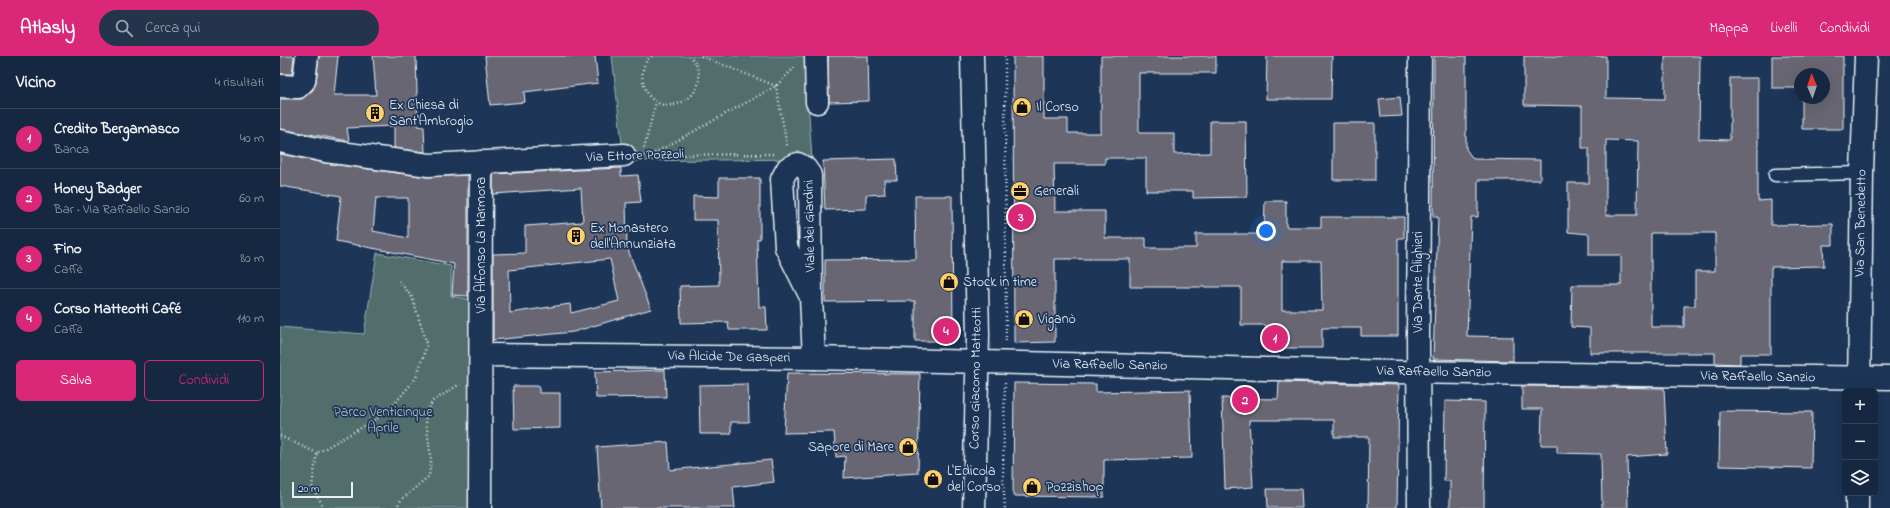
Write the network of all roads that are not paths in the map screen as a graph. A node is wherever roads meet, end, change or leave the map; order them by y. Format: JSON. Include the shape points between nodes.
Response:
{"nodes":[{"id":1,"x":307,"y":56,"type":"edge"},
{"id":2,"x":816,"y":56,"type":"edge"},
{"id":3,"x":972,"y":56,"type":"edge"},
{"id":4,"x":1420,"y":56,"type":"edge"},
{"id":5,"x":1866,"y":56,"type":"edge"},
{"id":6,"x":280,"y":86,"type":"edge"},
{"id":7,"x":817,"y":102,"type":"dead end"},
{"id":8,"x":280,"y":141,"type":"edge"},
{"id":9,"x":633,"y":155,"type":"road end"},
{"id":10,"x":482,"y":162,"type":"junction"},
{"id":11,"x":1862,"y":173,"type":"junction"},
{"id":12,"x":1775,"y":175,"type":"dead end"},
{"id":13,"x":811,"y":297,"type":"junction"},
{"id":14,"x":481,"y":355,"type":"junction"},
{"id":15,"x":814,"y":358,"type":"junction"},
{"id":16,"x":977,"y":361,"type":"junction"},
{"id":17,"x":1419,"y":372,"type":"junction"},
{"id":18,"x":1890,"y":378,"type":"edge"},
{"id":19,"x":1859,"y":385,"type":"edge"},
{"id":20,"x":1857,"y":496,"type":"edge"},
{"id":21,"x":480,"y":508,"type":"edge"},
{"id":22,"x":974,"y":508,"type":"edge"},
{"id":23,"x":1419,"y":508,"type":"edge"},
{"id":24,"x":1857,"y":508,"type":"edge"}],
"edges":[{"from":1,"to":6,"type":"street","via":[[304,81],[298,87]]},
{"from":2,"to":7,"type":"street"},
{"from":3,"to":16,"type":"street","name":"Corso Giacomo Matteotti"},
{"from":4,"to":17,"type":"street","name":"Via Dante Alighieri"},
{"from":5,"to":11,"type":"street","name":"Via San Benedetto"},
{"from":8,"to":10,"type":"street","name":"Via Alfonso La Marmora","via":[[326,151],[429,165]]},
{"from":9,"to":10,"type":"street","name":"Via Ettore Pozzoli"},
{"from":10,"to":14,"type":"street","name":"Via Alfonso La Marmora"},
{"from":11,"to":12,"type":"lane"},
{"from":11,"to":19,"type":"street","name":"Via San Benedetto"},
{"from":13,"to":13,"type":"street","name":"Viale dei Giardini","via":[[810,174],[794,159],[782,179],[785,241]]},
{"from":13,"to":15,"type":"street","name":"Viale dei Giardini"},
{"from":14,"to":15,"type":"street","name":"Via Alcide De Gasperi"},
{"from":14,"to":21,"type":"street","name":"Via Alfonso La Marmora"},
{"from":15,"to":16,"type":"street","name":"Via Alcide De Gasperi"},
{"from":16,"to":17,"type":"street","name":"Via Raffaello Sanzio"},
{"from":16,"to":22,"type":"street","name":"Corso Giacomo Matteotti"},
{"from":17,"to":19,"type":"street","name":"Via Raffaello Sanzio"},
{"from":17,"to":23,"type":"street","name":"Via Dante Alighieri"},
{"from":18,"to":19,"type":"street","name":"Via Raffaello Sanzio"},
{"from":20,"to":24,"type":"street"}]}
